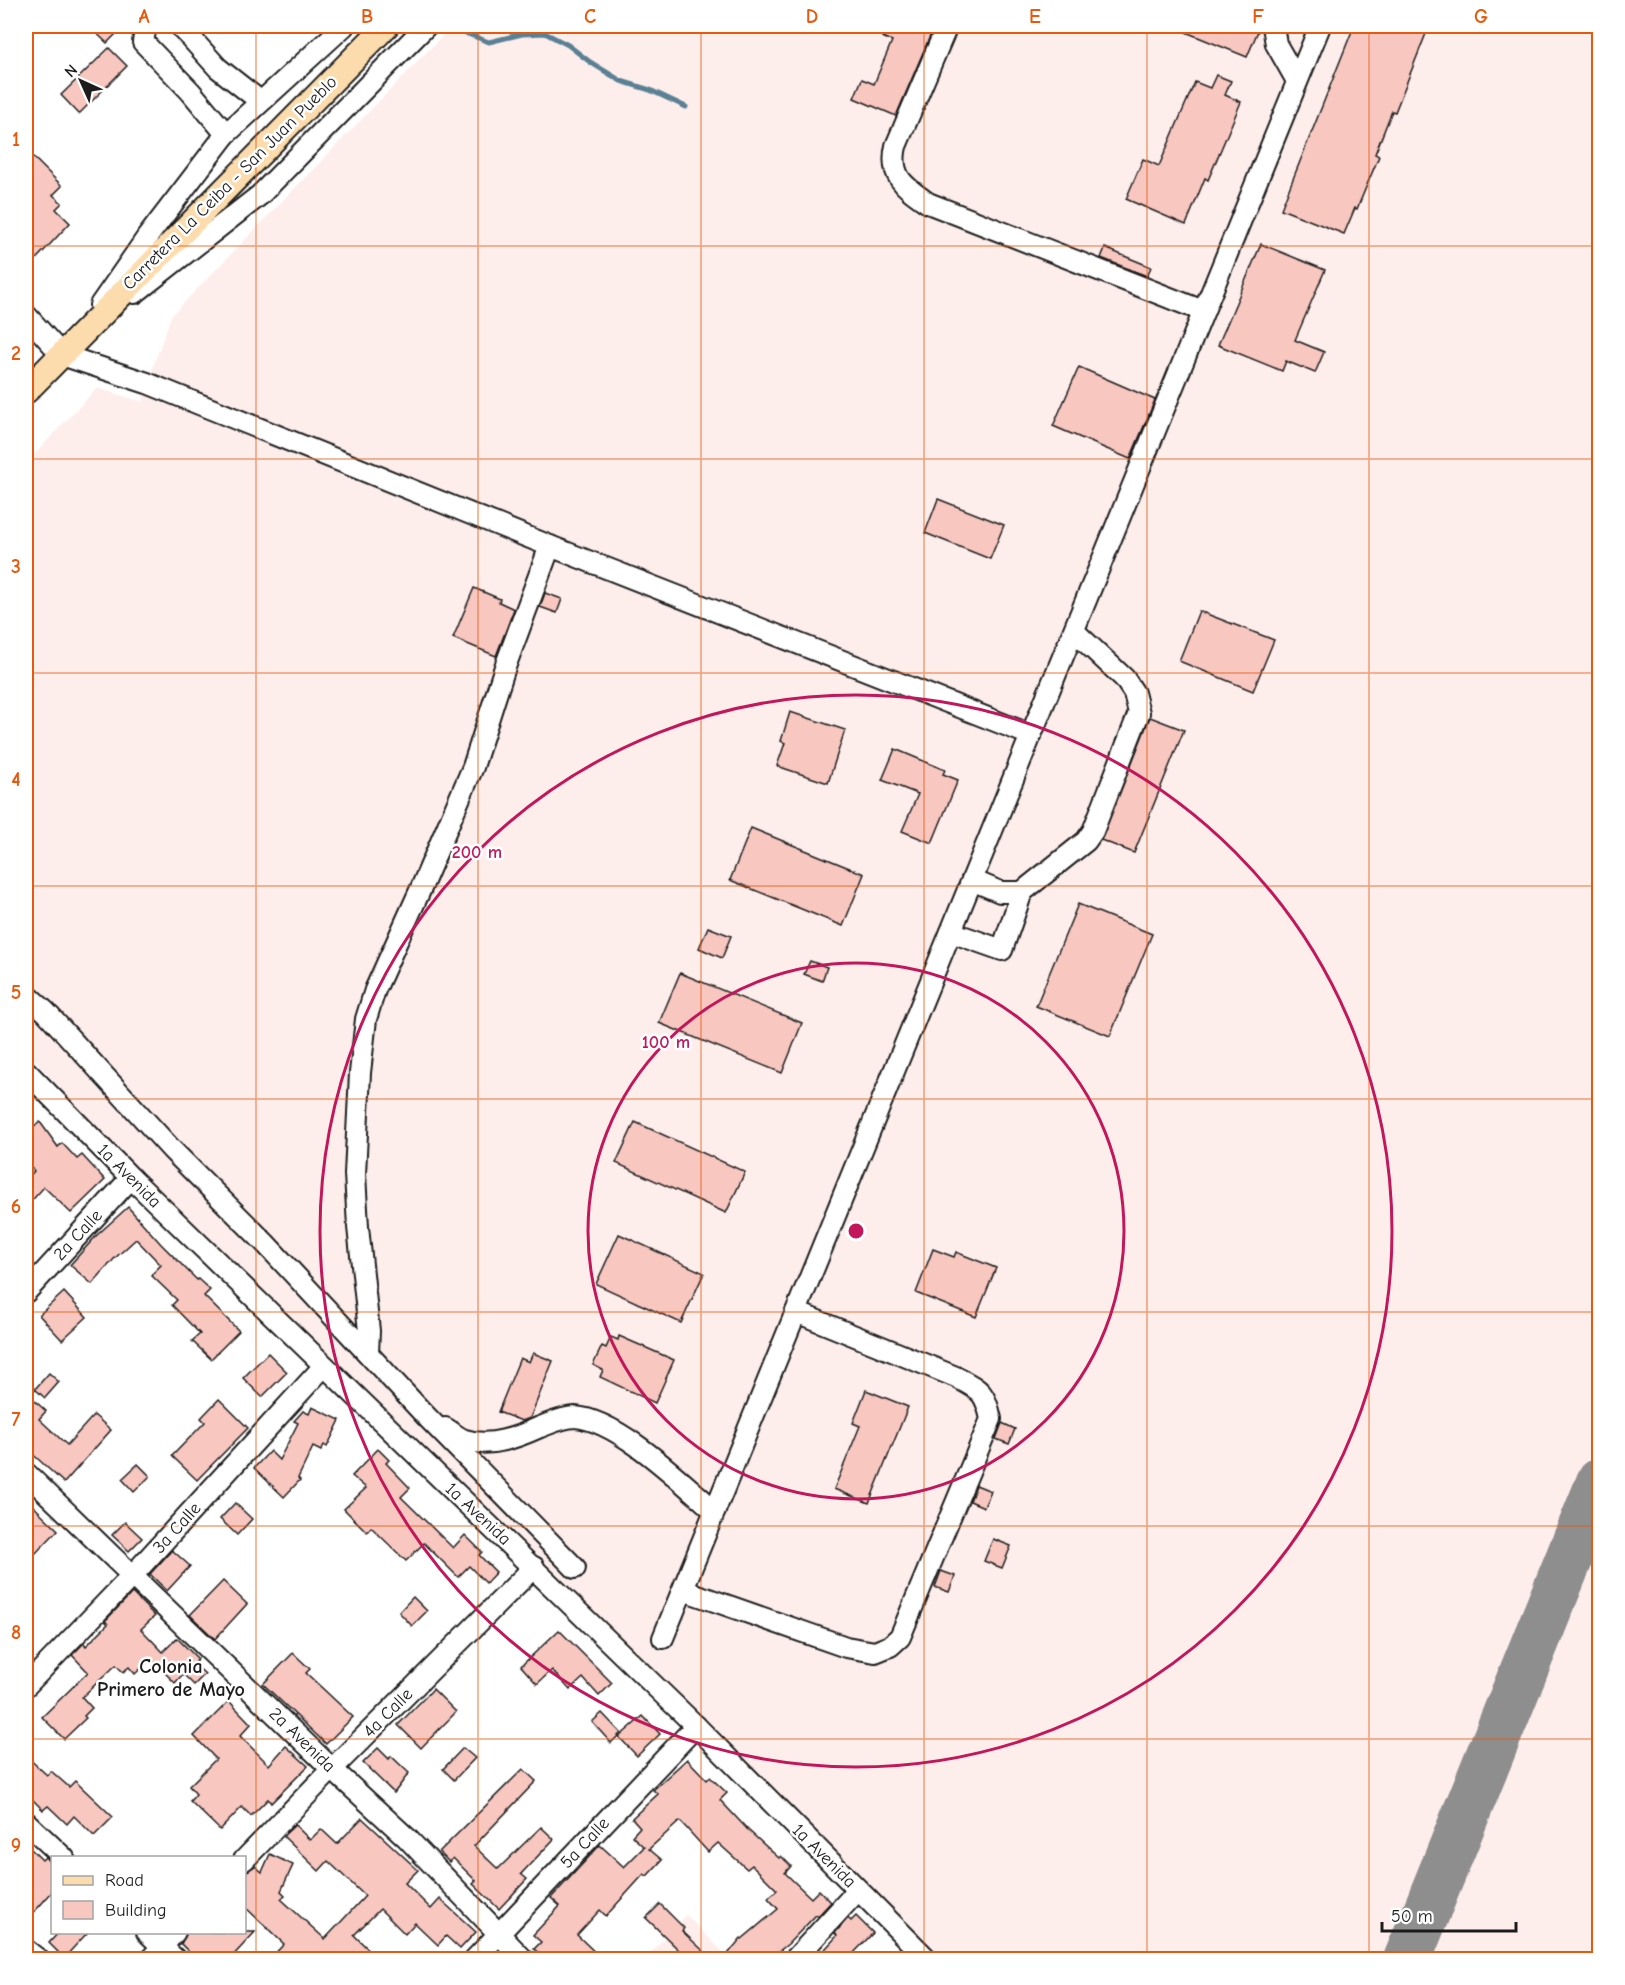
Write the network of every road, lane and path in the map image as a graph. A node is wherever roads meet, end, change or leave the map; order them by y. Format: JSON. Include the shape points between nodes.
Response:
{"nodes":[{"id":1,"x":146,"y":26,"type":"edge"},
{"id":2,"x":180,"y":26,"type":"edge"},
{"id":3,"x":344,"y":26,"type":"edge"},
{"id":4,"x":386,"y":26,"type":"edge"},
{"id":5,"x":426,"y":26,"type":"edge"},
{"id":6,"x":947,"y":26,"type":"edge"},
{"id":7,"x":1273,"y":26,"type":"edge"},
{"id":8,"x":1320,"y":26,"type":"edge"},
{"id":9,"x":1297,"y":81,"type":"junction"},
{"id":10,"x":260,"y":101,"type":"junction"},
{"id":11,"x":226,"y":134,"type":"junction"},
{"id":12,"x":1203,"y":311,"type":"junction"},
{"id":13,"x":26,"y":315,"type":"edge"},
{"id":14,"x":68,"y":348,"type":"junction"},
{"id":15,"x":26,"y":391,"type":"edge"},
{"id":16,"x":550,"y":546,"type":"junction"},
{"id":17,"x":1074,"y":631,"type":"junction"},
{"id":18,"x":1031,"y":735,"type":"junction"},
{"id":19,"x":972,"y":880,"type":"junction"},
{"id":20,"x":1022,"y":892,"type":"junction"},
{"id":21,"x":951,"y":932,"type":"junction"},
{"id":22,"x":26,"y":994,"type":"edge"},
{"id":23,"x":26,"y":1071,"type":"edge"},
{"id":24,"x":131,"y":1178,"type":"junction"},
{"id":25,"x":26,"y":1292,"type":"edge"},
{"id":26,"x":796,"y":1312,"type":"junction"},
{"id":27,"x":368,"y":1353,"type":"junction"},
{"id":28,"x":324,"y":1366,"type":"junction"},
{"id":29,"x":425,"y":1415,"type":"junction"},
{"id":30,"x":26,"y":1473,"type":"edge"},
{"id":31,"x":715,"y":1511,"type":"junction"},
{"id":32,"x":534,"y":1567,"type":"junction"},
{"id":33,"x":575,"y":1568,"type":"dead end"},
{"id":34,"x":132,"y":1576,"type":"junction"},
{"id":35,"x":683,"y":1590,"type":"junction"},
{"id":36,"x":663,"y":1638,"type":"dead end"},
{"id":37,"x":26,"y":1686,"type":"edge"},
{"id":38,"x":696,"y":1725,"type":"junction"},
{"id":39,"x":332,"y":1769,"type":"junction"},
{"id":40,"x":26,"y":1822,"type":"edge"},
{"id":41,"x":63,"y":1856,"type":"edge"},
{"id":42,"x":246,"y":1858,"type":"edge"},
{"id":43,"x":858,"y":1890,"type":"junction"},
{"id":44,"x":149,"y":1934,"type":"edge"},
{"id":45,"x":499,"y":1934,"type":"junction"},
{"id":46,"x":166,"y":1949,"type":"edge"},
{"id":47,"x":26,"y":1950,"type":"edge"},
{"id":48,"x":39,"y":1959,"type":"edge"},
{"id":49,"x":474,"y":1959,"type":"edge"},
{"id":50,"x":524,"y":1959,"type":"edge"},
{"id":51,"x":794,"y":1959,"type":"edge"},
{"id":52,"x":928,"y":1959,"type":"edge"}],
"edges":[{"from":1,"to":11,"type":"street","via":[[143,42]]},
{"from":2,"to":10,"type":"street","via":[[218,68]]},
{"from":3,"to":10,"type":"street","name":"Carretera La Ceiba - San Juan Pueblo"},
{"from":4,"to":14,"type":"main road","name":"Carretera La Ceiba - San Juan Pueblo"},
{"from":5,"to":14,"type":"street","name":"Carretera La Ceiba - San Juan Pueblo","via":[[260,195]]},
{"from":6,"to":12,"type":"street","via":[[896,146],[893,159],[906,188],[928,203]]},
{"from":7,"to":9,"type":"street","via":[[1276,44]]},
{"from":8,"to":9,"type":"street"},
{"from":9,"to":12,"type":"street"},
{"from":10,"to":11,"type":"street","name":"Carretera La Ceiba - San Juan Pueblo"},
{"from":11,"to":14,"type":"street","name":"Carretera La Ceiba - San Juan Pueblo"},
{"from":12,"to":17,"type":"street"},
{"from":13,"to":14,"type":"street"},
{"from":14,"to":15,"type":"main road","name":"Carretera La Ceiba - San Juan Pueblo"},
{"from":14,"to":16,"type":"street"},
{"from":16,"to":18,"type":"street"},
{"from":16,"to":27,"type":"street","via":[[472,767],[366,1019],[355,1174]]},
{"from":17,"to":18,"type":"street"},
{"from":17,"to":20,"type":"street","via":[[1124,678],[1134,693],[1139,712],[1094,831]]},
{"from":18,"to":19,"type":"street"},
{"from":19,"to":20,"type":"street","via":[[1000,892]]},
{"from":19,"to":21,"type":"street"},
{"from":20,"to":21,"type":"street","via":[[1002,950]]},
{"from":21,"to":26,"type":"street"},
{"from":22,"to":27,"type":"street"},
{"from":23,"to":24,"type":"street","name":"1a Avenida"},
{"from":24,"to":25,"type":"street","name":"2a Calle"},
{"from":24,"to":28,"type":"street","name":"1a Avenida"},
{"from":26,"to":31,"type":"street"},
{"from":26,"to":35,"type":"street","via":[[977,1388],[987,1400],[991,1419],[900,1637],[890,1646],[875,1652],[846,1647]]},
{"from":27,"to":29,"type":"street"},
{"from":28,"to":32,"type":"street","name":"1a Avenida"},
{"from":28,"to":34,"type":"street","name":"3a Calle"},
{"from":29,"to":31,"type":"street","via":[[465,1440],[493,1442],[575,1417],[596,1422],[622,1435]]},
{"from":29,"to":33,"type":"street"},
{"from":30,"to":34,"type":"street","name":"2a Avenida"},
{"from":31,"to":35,"type":"street"},
{"from":32,"to":38,"type":"street","name":"1a Avenida"},
{"from":32,"to":39,"type":"street","name":"4a Calle"},
{"from":34,"to":37,"type":"street","name":"3a Calle"},
{"from":34,"to":39,"type":"street","name":"2a Avenida"},
{"from":35,"to":36,"type":"street"},
{"from":38,"to":43,"type":"street","name":"1a Avenida"},
{"from":38,"to":45,"type":"street","name":"5a Calle"},
{"from":39,"to":42,"type":"street","name":"4a Calle"},
{"from":39,"to":45,"type":"street","name":"2a Avenida","via":[[407,1838]]},
{"from":40,"to":41,"type":"street"},
{"from":43,"to":51,"type":"street"},
{"from":43,"to":52,"type":"street","name":"1a Avenida"},
{"from":44,"to":46,"type":"street"},
{"from":45,"to":49,"type":"street","name":"5a Calle"},
{"from":45,"to":50,"type":"street","name":"2a Avenida"},
{"from":47,"to":48,"type":"street"}]}
